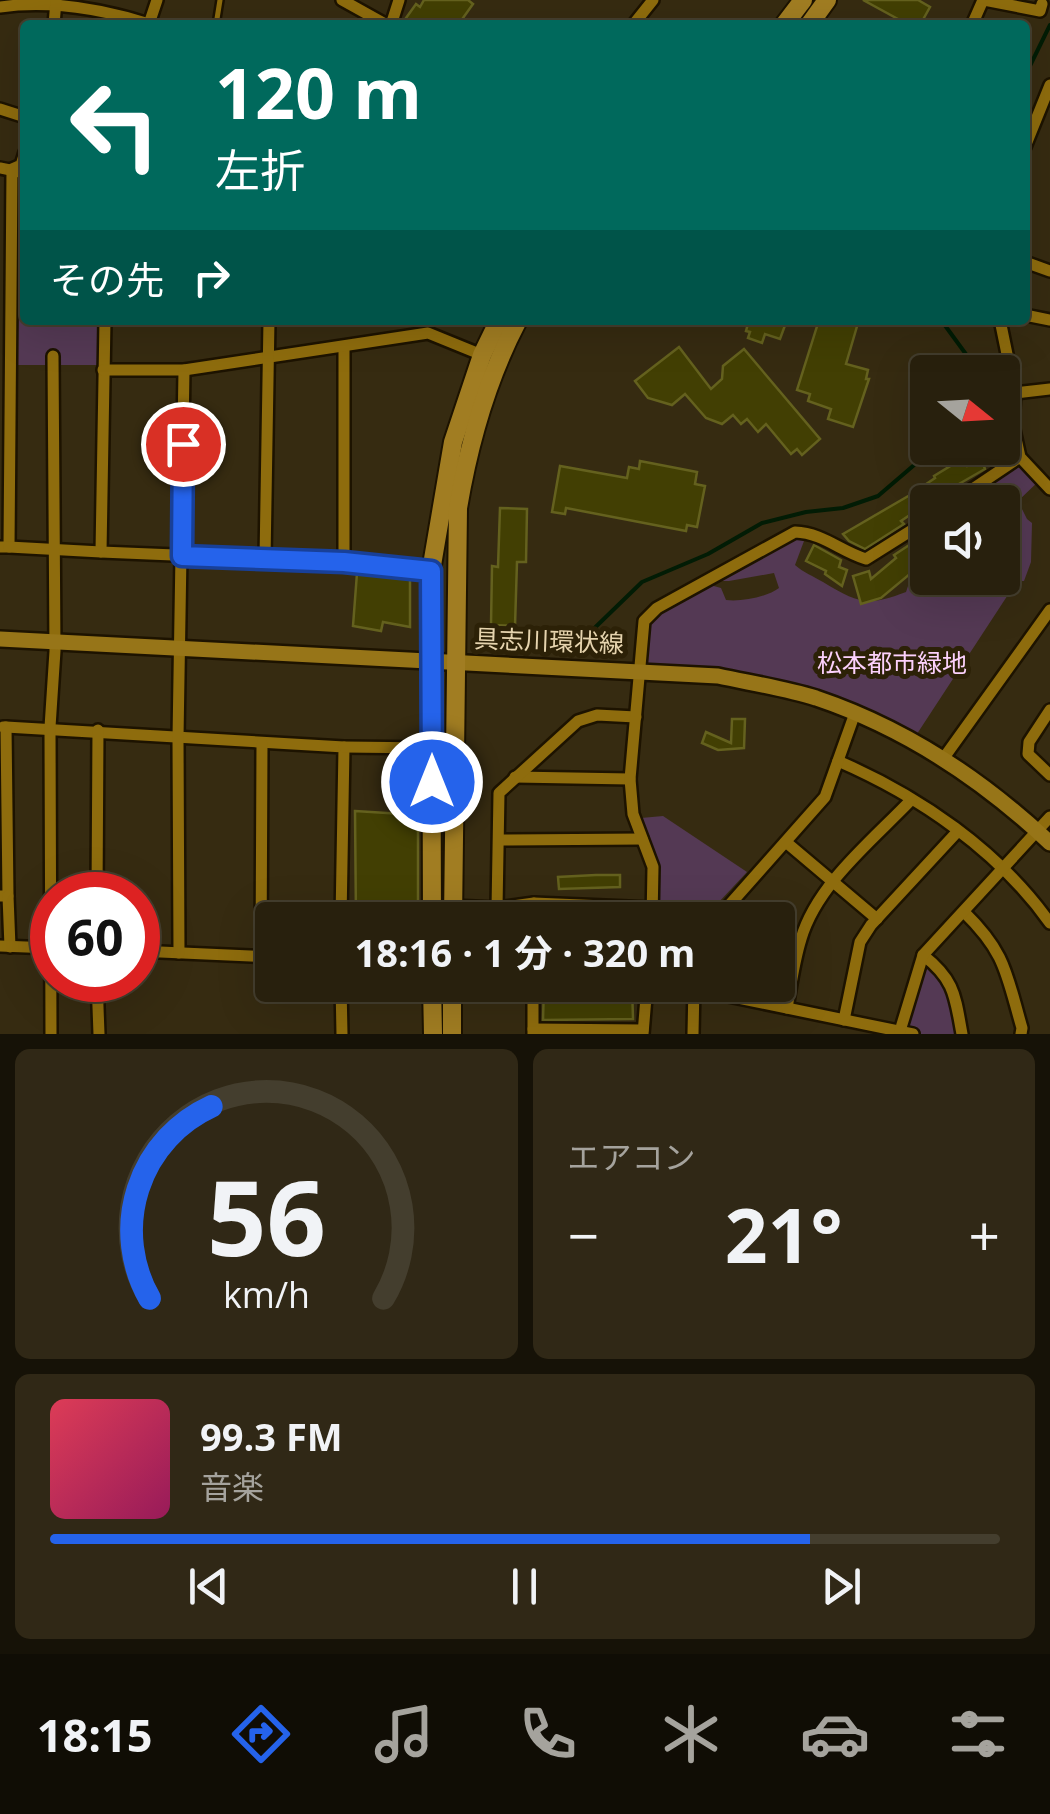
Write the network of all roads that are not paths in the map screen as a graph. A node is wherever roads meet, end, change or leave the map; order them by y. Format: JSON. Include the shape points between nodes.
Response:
{"nodes":[{"id":1,"x":342,"y":0,"type":"edge"},
{"id":2,"x":653,"y":0,"type":"edge"},
{"id":3,"x":803,"y":0,"type":"edge"},
{"id":4,"x":984,"y":0,"type":"edge"},
{"id":5,"x":57,"y":4,"type":"edge"},
{"id":6,"x":1042,"y":4,"type":"dead end"},
{"id":7,"x":0,"y":8,"type":"edge"},
{"id":8,"x":136,"y":20,"type":"edge"},
{"id":9,"x":380,"y":20,"type":"edge"},
{"id":10,"x":637,"y":20,"type":"edge"},
{"id":11,"x":788,"y":20,"type":"edge"},
{"id":12,"x":1050,"y":85,"type":"edge"},
{"id":13,"x":1030,"y":135,"type":"edge"},
{"id":14,"x":12,"y":170,"type":"edge"},
{"id":15,"x":5,"y":235,"type":"edge"},
{"id":16,"x":19,"y":288,"type":"edge"},
{"id":17,"x":5,"y":320,"type":"edge"},
{"id":18,"x":105,"y":325,"type":"edge"},
{"id":19,"x":268,"y":325,"type":"edge"},
{"id":20,"x":497,"y":325,"type":"edge"},
{"id":21,"x":516,"y":325,"type":"edge"},
{"id":22,"x":1001,"y":325,"type":"edge"},
{"id":23,"x":428,"y":327,"type":"edge"},
{"id":24,"x":344,"y":347,"type":"junction"},
{"id":25,"x":482,"y":355,"type":"junction"},
{"id":26,"x":1007,"y":355,"type":"edge"},
{"id":27,"x":53,"y":356,"type":"dead end"},
{"id":28,"x":269,"y":359,"type":"junction"},
{"id":29,"x":103,"y":370,"type":"junction"},
{"id":30,"x":184,"y":370,"type":"junction"},
{"id":31,"x":1050,"y":389,"type":"edge"},
{"id":32,"x":1020,"y":392,"type":"edge"},
{"id":33,"x":1020,"y":457,"type":"edge"},
{"id":34,"x":1008,"y":465,"type":"edge"},
{"id":35,"x":978,"y":485,"type":"edge"},
{"id":36,"x":1050,"y":489,"type":"edge"},
{"id":37,"x":910,"y":532,"type":"edge"},
{"id":38,"x":4,"y":547,"type":"edge"},
{"id":39,"x":55,"y":550,"type":"junction"},
{"id":40,"x":101,"y":552,"type":"junction"},
{"id":41,"x":182,"y":556,"type":"junction"},
{"id":42,"x":265,"y":559,"type":"junction"},
{"id":43,"x":344,"y":562,"type":"junction"},
{"id":44,"x":431,"y":571,"type":"junction"},
{"id":45,"x":1050,"y":610,"type":"edge"},
{"id":46,"x":1045,"y":630,"type":"edge"},
{"id":47,"x":0,"y":639,"type":"edge"},
{"id":48,"x":55,"y":641,"type":"junction"},
{"id":49,"x":179,"y":646,"type":"junction"},
{"id":50,"x":432,"y":660,"type":"junction"},
{"id":51,"x":456,"y":662,"type":"junction"},
{"id":52,"x":638,"y":670,"type":"junction"},
{"id":53,"x":1050,"y":710,"type":"edge"},
{"id":54,"x":855,"y":713,"type":"junction"},
{"id":55,"x":636,"y":717,"type":"junction"},
{"id":56,"x":3,"y":727,"type":"edge"},
{"id":57,"x":50,"y":728,"type":"junction"},
{"id":58,"x":98,"y":730,"type":"junction"},
{"id":59,"x":178,"y":738,"type":"junction"},
{"id":60,"x":262,"y":744,"type":"junction"},
{"id":61,"x":344,"y":747,"type":"junction"},
{"id":62,"x":432,"y":748,"type":"junction"},
{"id":63,"x":943,"y":759,"type":"junction"},
{"id":64,"x":838,"y":761,"type":"junction"},
{"id":65,"x":1050,"y":775,"type":"edge"},
{"id":66,"x":515,"y":778,"type":"junction"},
{"id":67,"x":630,"y":779,"type":"junction"},
{"id":68,"x":911,"y":800,"type":"junction"},
{"id":69,"x":1050,"y":816,"type":"edge"},
{"id":70,"x":958,"y":830,"type":"junction"},
{"id":71,"x":1037,"y":831,"type":"junction"},
{"id":72,"x":642,"y":839,"type":"junction"},
{"id":73,"x":499,"y":840,"type":"junction"},
{"id":74,"x":787,"y":842,"type":"junction"},
{"id":75,"x":1050,"y":843,"type":"edge"},
{"id":76,"x":1003,"y":870,"type":"junction"},
{"id":77,"x":51,"y":872,"type":"edge"},
{"id":78,"x":97,"y":872,"type":"edge"},
{"id":79,"x":833,"y":882,"type":"junction"},
{"id":80,"x":4,"y":896,"type":"edge"},
{"id":81,"x":266,"y":902,"type":"edge"},
{"id":82,"x":342,"y":902,"type":"edge"},
{"id":83,"x":432,"y":902,"type":"edge"},
{"id":84,"x":453,"y":902,"type":"edge"},
{"id":85,"x":497,"y":902,"type":"edge"},
{"id":86,"x":652,"y":902,"type":"edge"},
{"id":87,"x":732,"y":902,"type":"edge"},
{"id":88,"x":964,"y":912,"type":"junction"},
{"id":89,"x":876,"y":918,"type":"junction"},
{"id":90,"x":1050,"y":923,"type":"edge"},
{"id":91,"x":5,"y":947,"type":"edge"},
{"id":92,"x":30,"y":948,"type":"edge"},
{"id":93,"x":160,"y":952,"type":"edge"},
{"id":94,"x":179,"y":952,"type":"junction"},
{"id":95,"x":923,"y":955,"type":"junction"},
{"id":96,"x":255,"y":956,"type":"edge"},
{"id":97,"x":51,"y":1002,"type":"edge"},
{"id":98,"x":98,"y":1002,"type":"edge"},
{"id":99,"x":341,"y":1002,"type":"edge"},
{"id":100,"x":432,"y":1002,"type":"edge"},
{"id":101,"x":452,"y":1002,"type":"edge"},
{"id":102,"x":534,"y":1002,"type":"edge"},
{"id":103,"x":646,"y":1002,"type":"edge"},
{"id":104,"x":694,"y":1002,"type":"edge"},
{"id":105,"x":760,"y":1002,"type":"edge"},
{"id":106,"x":786,"y":1008,"type":"junction"},
{"id":107,"x":844,"y":1020,"type":"junction"},
{"id":108,"x":533,"y":1032,"type":"edge"},
{"id":109,"x":643,"y":1032,"type":"edge"},
{"id":110,"x":907,"y":1032,"type":"edge"},
{"id":111,"x":51,"y":1034,"type":"edge"},
{"id":112,"x":99,"y":1034,"type":"edge"},
{"id":113,"x":342,"y":1034,"type":"edge"},
{"id":114,"x":432,"y":1034,"type":"edge"},
{"id":115,"x":452,"y":1034,"type":"edge"},
{"id":116,"x":693,"y":1034,"type":"edge"},
{"id":117,"x":962,"y":1034,"type":"edge"},
{"id":118,"x":1021,"y":1034,"type":"edge"}],
"edges":[{"from":1,"to":9,"type":"street"},
{"from":2,"to":10,"type":"street"},
{"from":3,"to":11,"type":"main road"},
{"from":4,"to":6,"type":"street","via":[[1040,10]]},
{"from":5,"to":7,"type":"street"},
{"from":5,"to":8,"type":"street"},
{"from":12,"to":13,"type":"street"},
{"from":14,"to":15,"type":"street"},
{"from":15,"to":16,"type":"street"},
{"from":16,"to":17,"type":"street"},
{"from":17,"to":38,"type":"street"},
{"from":18,"to":29,"type":"street"},
{"from":19,"to":28,"type":"street"},
{"from":20,"to":25,"type":"main road"},
{"from":21,"to":51,"type":"main road","via":[[468,447],[458,508]]},
{"from":22,"to":26,"type":"street"},
{"from":23,"to":24,"type":"street"},
{"from":23,"to":25,"type":"street"},
{"from":24,"to":28,"type":"street"},
{"from":24,"to":43,"type":"street"},
{"from":25,"to":44,"type":"main road","via":[[453,442]]},
{"from":27,"to":39,"type":"street"},
{"from":28,"to":30,"type":"street"},
{"from":28,"to":42,"type":"street"},
{"from":29,"to":30,"type":"street"},
{"from":29,"to":40,"type":"street"},
{"from":30,"to":41,"type":"street"},
{"from":31,"to":32,"type":"street"},
{"from":33,"to":36,"type":"street"},
{"from":34,"to":35,"type":"street"},
{"from":37,"to":52,"type":"street","via":[[866,560],[816,534],[795,532],[773,543],[644,620]]},
{"from":38,"to":39,"type":"street"},
{"from":39,"to":40,"type":"street"},
{"from":39,"to":48,"type":"street"},
{"from":40,"to":41,"type":"street"},
{"from":41,"to":42,"type":"street"},
{"from":41,"to":49,"type":"street"},
{"from":42,"to":43,"type":"street"},
{"from":43,"to":44,"type":"street"},
{"from":44,"to":50,"type":"main road"},
{"from":45,"to":46,"type":"street"},
{"from":46,"to":63,"type":"street"},
{"from":47,"to":48,"type":"main road","name":"具志川環状線"},
{"from":48,"to":49,"type":"main road","name":"具志川環状線"},
{"from":48,"to":57,"type":"street"},
{"from":49,"to":50,"type":"main road","name":"具志川環状線"},
{"from":49,"to":59,"type":"street"},
{"from":50,"to":51,"type":"main road","name":"具志川環状線"},
{"from":50,"to":62,"type":"main road"},
{"from":51,"to":52,"type":"main road","name":"具志川環状線"},
{"from":51,"to":84,"type":"main road"},
{"from":52,"to":54,"type":"main road","name":"具志川環状線","via":[[718,676]]},
{"from":52,"to":55,"type":"street"},
{"from":53,"to":65,"type":"street","via":[[1028,754]]},
{"from":54,"to":63,"type":"main road","name":"具志川環状線"},
{"from":54,"to":64,"type":"street"},
{"from":55,"to":66,"type":"street","via":[[578,721]]},
{"from":55,"to":67,"type":"street"},
{"from":56,"to":57,"type":"street"},
{"from":56,"to":80,"type":"street"},
{"from":57,"to":58,"type":"street"},
{"from":57,"to":77,"type":"street"},
{"from":58,"to":59,"type":"street"},
{"from":58,"to":78,"type":"street"},
{"from":59,"to":60,"type":"street"},
{"from":59,"to":94,"type":"street"},
{"from":60,"to":61,"type":"street"},
{"from":60,"to":81,"type":"street"},
{"from":61,"to":62,"type":"street"},
{"from":61,"to":82,"type":"street"},
{"from":62,"to":83,"type":"main road"},
{"from":63,"to":71,"type":"main road","name":"具志川環状線"},
{"from":64,"to":68,"type":"street"},
{"from":64,"to":74,"type":"street","via":[[825,798]]},
{"from":66,"to":67,"type":"street"},
{"from":66,"to":73,"type":"street","via":[[499,793]]},
{"from":67,"to":72,"type":"street"},
{"from":68,"to":70,"type":"street"},
{"from":68,"to":79,"type":"street"},
{"from":69,"to":71,"type":"street"},
{"from":70,"to":76,"type":"street"},
{"from":70,"to":89,"type":"street"},
{"from":71,"to":75,"type":"main road","name":"具志川環状線"},
{"from":71,"to":76,"type":"street"},
{"from":72,"to":73,"type":"street"},
{"from":72,"to":86,"type":"street","via":[[653,867]]},
{"from":73,"to":85,"type":"street"},
{"from":74,"to":79,"type":"street"},
{"from":74,"to":87,"type":"street"},
{"from":76,"to":88,"type":"street"},
{"from":76,"to":90,"type":"street"},
{"from":79,"to":89,"type":"street"},
{"from":79,"to":106,"type":"street","via":[[802,936]]},
{"from":80,"to":91,"type":"street"},
{"from":88,"to":95,"type":"street"},
{"from":88,"to":118,"type":"street","via":[[1001,956]]},
{"from":89,"to":107,"type":"street","via":[[860,942]]},
{"from":91,"to":92,"type":"street"},
{"from":93,"to":94,"type":"street"},
{"from":94,"to":96,"type":"street"},
{"from":95,"to":110,"type":"street"},
{"from":95,"to":117,"type":"street","via":[[943,971]]},
{"from":97,"to":111,"type":"street"},
{"from":98,"to":112,"type":"street"},
{"from":99,"to":113,"type":"street"},
{"from":100,"to":114,"type":"main road"},
{"from":101,"to":115,"type":"main road"},
{"from":102,"to":108,"type":"street"},
{"from":103,"to":109,"type":"street"},
{"from":104,"to":116,"type":"street"},
{"from":105,"to":106,"type":"street"},
{"from":106,"to":107,"type":"street"},
{"from":107,"to":110,"type":"street"},
{"from":108,"to":109,"type":"street"}]}
